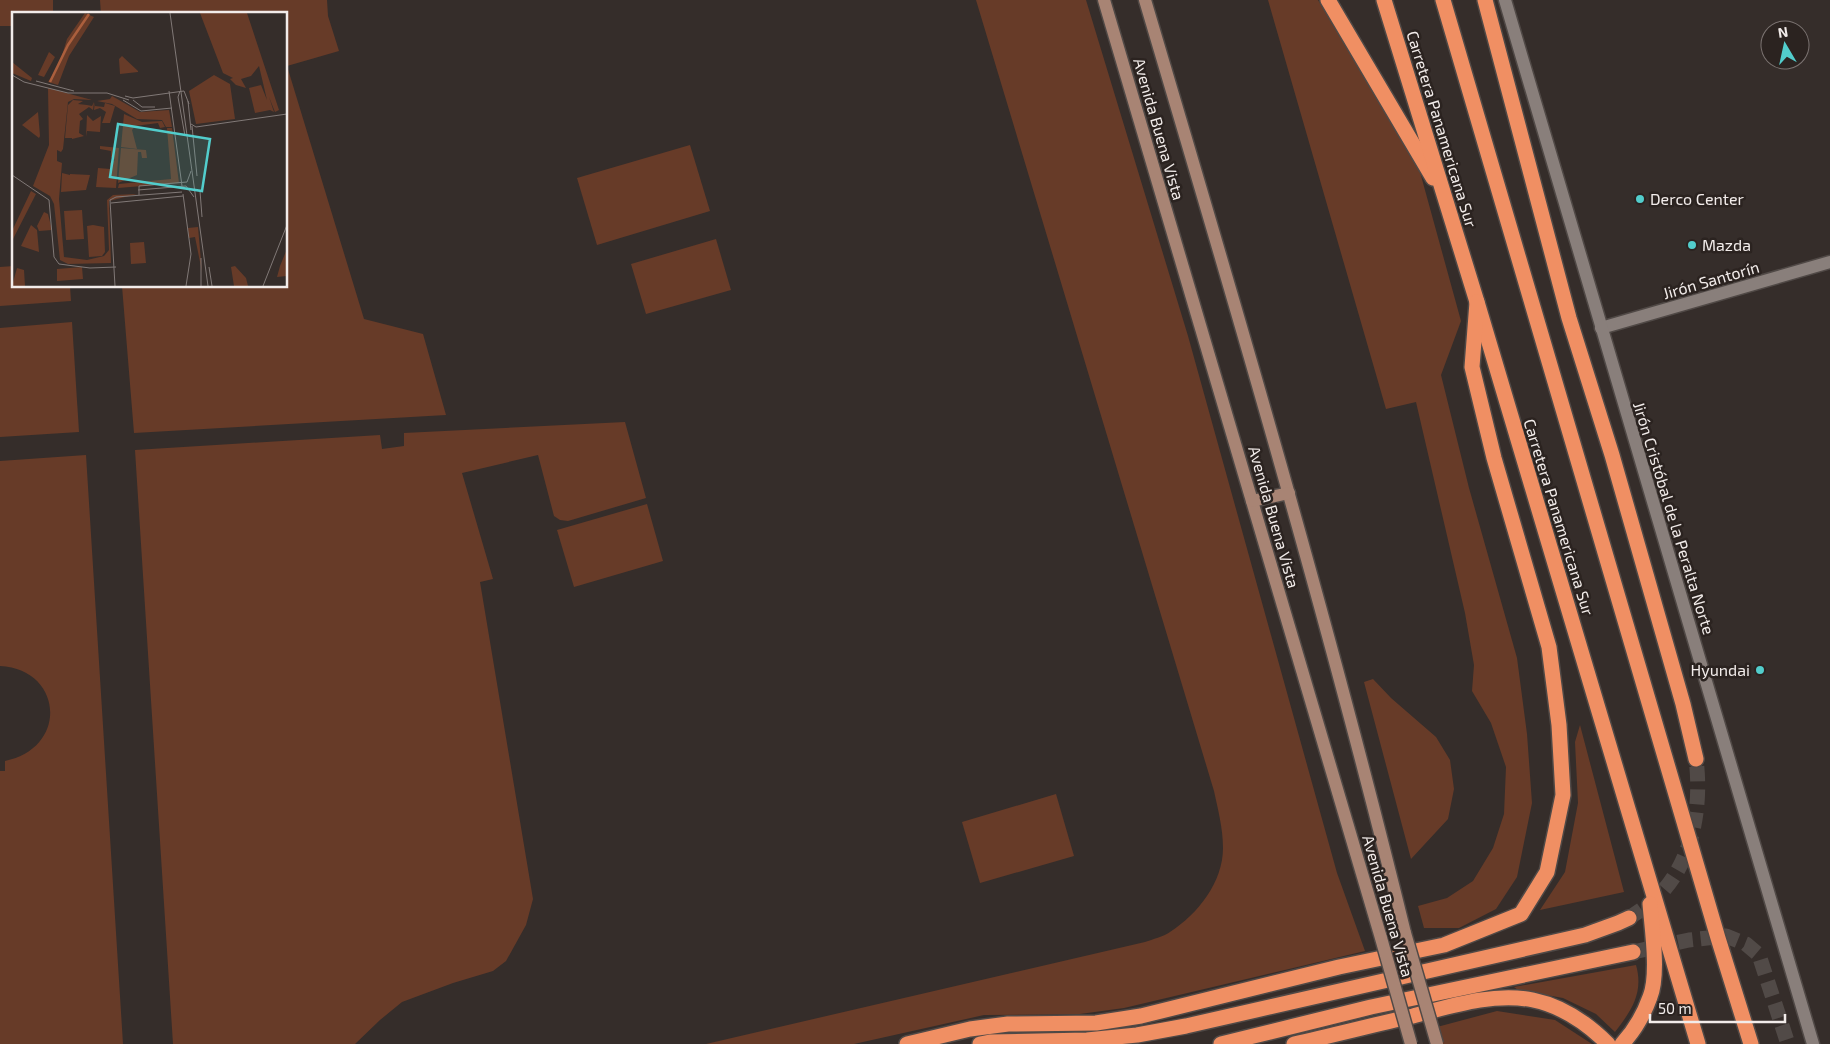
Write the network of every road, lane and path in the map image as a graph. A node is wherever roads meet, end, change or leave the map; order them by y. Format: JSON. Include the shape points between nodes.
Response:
{"nodes":[{"id":1,"x":1104,"y":0,"type":"edge"},
{"id":2,"x":1145,"y":0,"type":"edge"},
{"id":3,"x":1328,"y":0,"type":"edge"},
{"id":4,"x":1384,"y":0,"type":"edge"},
{"id":5,"x":1444,"y":0,"type":"edge"},
{"id":6,"x":1485,"y":0,"type":"edge"},
{"id":7,"x":1505,"y":0,"type":"edge"},
{"id":8,"x":1444,"y":196,"type":"junction"},
{"id":9,"x":1830,"y":262,"type":"edge"},
{"id":10,"x":1476,"y":302,"type":"junction"},
{"id":11,"x":1601,"y":328,"type":"junction"},
{"id":12,"x":1289,"y":492,"type":"junction"},
{"id":13,"x":1252,"y":501,"type":"junction"},
{"id":14,"x":1696,"y":759,"type":"tunnel mouth"},
{"id":15,"x":1621,"y":786,"type":"junction"},
{"id":16,"x":1629,"y":918,"type":"tunnel mouth"},
{"id":17,"x":1633,"y":952,"type":"tunnel mouth"},
{"id":18,"x":907,"y":1044,"type":"edge"},
{"id":19,"x":980,"y":1044,"type":"edge"},
{"id":20,"x":1221,"y":1044,"type":"edge"},
{"id":21,"x":1294,"y":1044,"type":"edge"},
{"id":22,"x":1411,"y":1044,"type":"edge"},
{"id":23,"x":1438,"y":1044,"type":"edge"},
{"id":24,"x":1608,"y":1044,"type":"edge"},
{"id":25,"x":1622,"y":1044,"type":"edge"},
{"id":26,"x":1698,"y":1044,"type":"edge"},
{"id":27,"x":1751,"y":1044,"type":"edge"},
{"id":28,"x":1813,"y":1044,"type":"edge"}],
"edges":[{"from":1,"to":13,"type":"main road","name":"Avenida Buena Vista"},
{"from":2,"to":12,"type":"main road","name":"Avenida Buena Vista"},
{"from":3,"to":8,"type":"highway"},
{"from":4,"to":8,"type":"highway","name":"Carretera Panamericana Sur"},
{"from":5,"to":27,"type":"highway","name":"Carretera Panamericana Sur"},
{"from":6,"to":14,"type":"highway","via":[[1569,318],[1612,455]]},
{"from":7,"to":11,"type":"street","name":"Jirón Cristóbal de la Peralta Norte"},
{"from":8,"to":10,"type":"highway","name":"Carretera Panamericana Sur"},
{"from":9,"to":11,"type":"street","name":"Jirón Santorín"},
{"from":10,"to":15,"type":"highway","name":"Carretera Panamericana Sur"},
{"from":10,"to":18,"type":"highway","via":[[1472,368],[1494,458],[1549,647],[1559,726],[1563,795],[1547,872],[1521,914],[1444,945],[1339,966],[1141,1016],[1096,1022],[980,1027]]},
{"from":11,"to":28,"type":"street","name":"Jirón Cristóbal de la Peralta Norte"},
{"from":12,"to":13,"type":"main road"},
{"from":12,"to":23,"type":"main road","name":"Avenida Buena Vista","bridge":true},
{"from":13,"to":22,"type":"main road","name":"Avenida Buena Vista","bridge":true},
{"from":15,"to":25,"type":"highway","via":[[1650,900],[1654,976],[1651,996]]},
{"from":15,"to":26,"type":"highway","name":"Carretera Panamericana Sur"},
{"from":16,"to":19,"type":"highway","via":[[1578,937],[1186,1026],[1087,1040]]},
{"from":17,"to":20,"type":"highway","via":[[1371,1007]]},
{"from":21,"to":24,"type":"highway","via":[[1458,1005],[1506,998],[1532,1000],[1560,1008]]}]}
